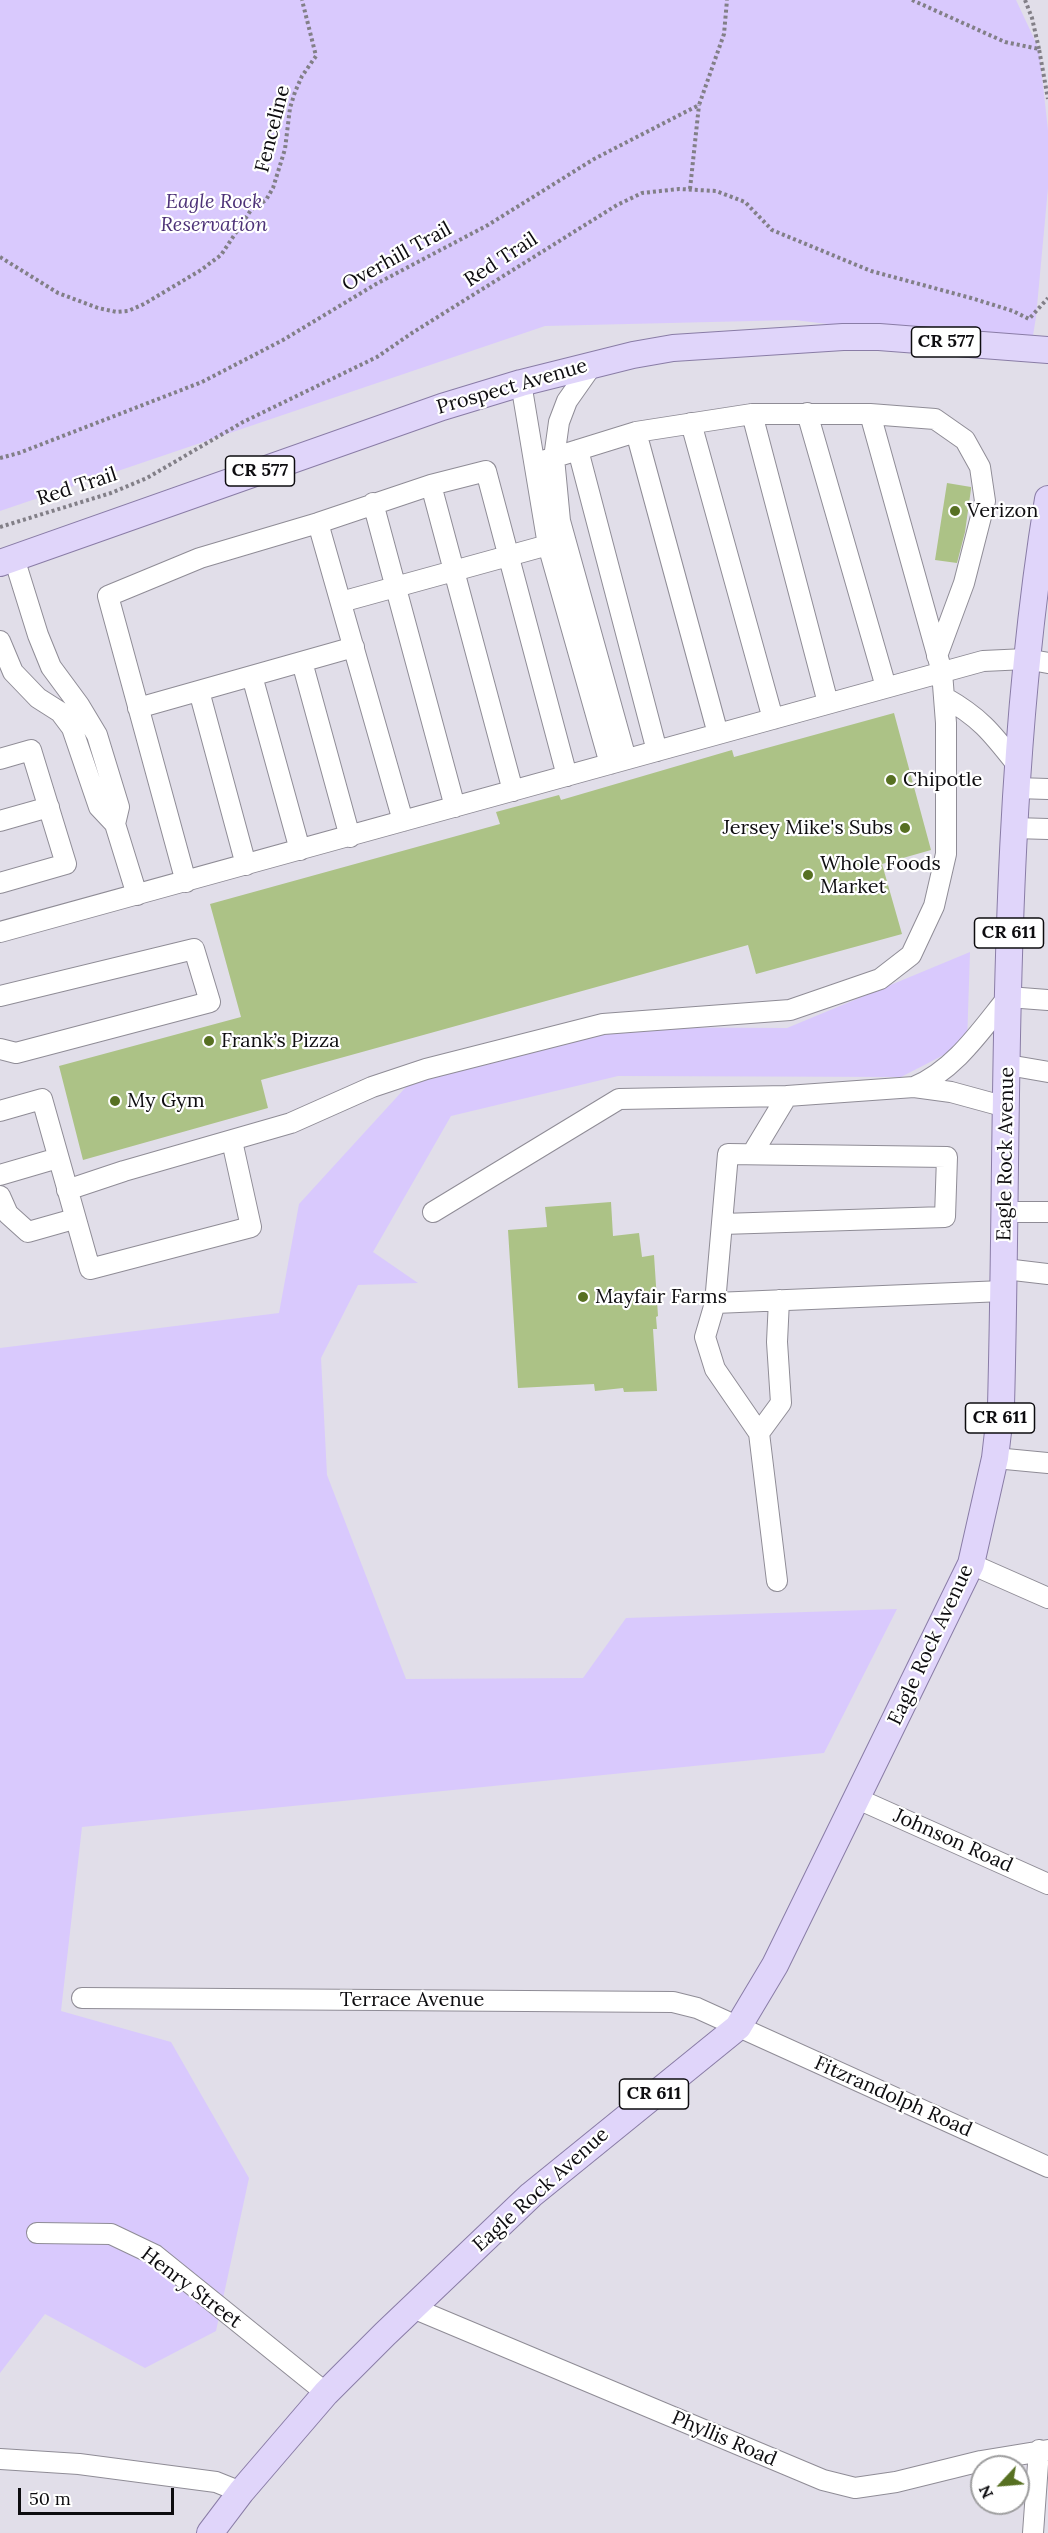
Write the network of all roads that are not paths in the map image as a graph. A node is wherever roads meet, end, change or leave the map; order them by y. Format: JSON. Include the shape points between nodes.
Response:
{"nodes":[{"id":1,"x":1048,"y":350,"type":"edge"},
{"id":2,"x":593,"y":364,"type":"junction"},
{"id":3,"x":521,"y":383,"type":"junction"},
{"id":4,"x":807,"y":413,"type":"junction"},
{"id":5,"x":752,"y":414,"type":"junction"},
{"id":6,"x":870,"y":414,"type":"junction"},
{"id":7,"x":691,"y":423,"type":"junction"},
{"id":8,"x":636,"y":432,"type":"junction"},
{"id":9,"x":578,"y":450,"type":"junction"},
{"id":10,"x":545,"y":460,"type":"junction"},
{"id":11,"x":431,"y":485,"type":"junction"},
{"id":12,"x":1048,"y":499,"type":"edge"},
{"id":13,"x":373,"y":503,"type":"junction"},
{"id":14,"x":318,"y":524,"type":"junction"},
{"id":15,"x":548,"y":544,"type":"junction"},
{"id":16,"x":508,"y":555,"type":"junction"},
{"id":17,"x":7,"y":560,"type":"edge"},
{"id":18,"x":453,"y":571,"type":"junction"},
{"id":19,"x":396,"y":586,"type":"junction"},
{"id":20,"x":341,"y":602,"type":"junction"},
{"id":21,"x":0,"y":641,"type":"edge"},
{"id":22,"x":354,"y":647,"type":"junction"},
{"id":23,"x":1037,"y":661,"type":"edge"},
{"id":24,"x":302,"y":662,"type":"junction"},
{"id":25,"x":939,"y":664,"type":"junction"},
{"id":26,"x":252,"y":676,"type":"junction"},
{"id":27,"x":886,"y":687,"type":"junction"},
{"id":28,"x":199,"y":691,"type":"junction"},
{"id":29,"x":944,"y":697,"type":"junction"},
{"id":30,"x":828,"y":704,"type":"junction"},
{"id":31,"x":138,"y":708,"type":"junction"},
{"id":32,"x":772,"y":719,"type":"junction"},
{"id":33,"x":718,"y":734,"type":"junction"},
{"id":34,"x":657,"y":751,"type":"junction"},
{"id":35,"x":0,"y":759,"type":"edge"},
{"id":36,"x":618,"y":762,"type":"junction"},
{"id":37,"x":567,"y":776,"type":"junction"},
{"id":38,"x":1017,"y":777,"type":"junction"},
{"id":39,"x":1048,"y":789,"type":"edge"},
{"id":40,"x":513,"y":791,"type":"junction"},
{"id":41,"x":49,"y":807,"type":"junction"},
{"id":42,"x":455,"y":807,"type":"junction"},
{"id":43,"x":0,"y":821,"type":"edge"},
{"id":44,"x":403,"y":821,"type":"junction"},
{"id":45,"x":114,"y":824,"type":"junction"},
{"id":46,"x":1014,"y":828,"type":"junction"},
{"id":47,"x":1048,"y":829,"type":"edge"},
{"id":48,"x":350,"y":837,"type":"junction"},
{"id":49,"x":300,"y":850,"type":"junction"},
{"id":50,"x":246,"y":865,"type":"junction"},
{"id":51,"x":186,"y":882,"type":"junction"},
{"id":52,"x":0,"y":883,"type":"edge"},
{"id":53,"x":137,"y":895,"type":"junction"},
{"id":54,"x":0,"y":932,"type":"edge"},
{"id":55,"x":0,"y":996,"type":"edge"},
{"id":56,"x":1008,"y":997,"type":"junction"},
{"id":57,"x":1048,"y":1000,"type":"edge"},
{"id":58,"x":0,"y":1049,"type":"edge"},
{"id":59,"x":1008,"y":1065,"type":"junction"},
{"id":60,"x":1048,"y":1072,"type":"edge"},
{"id":61,"x":914,"y":1087,"type":"junction"},
{"id":62,"x":787,"y":1096,"type":"junction"},
{"id":63,"x":1006,"y":1107,"type":"junction"},
{"id":64,"x":0,"y":1111,"type":"edge"},
{"id":65,"x":232,"y":1141,"type":"junction"},
{"id":66,"x":752,"y":1154,"type":"junction"},
{"id":67,"x":58,"y":1158,"type":"junction"},
{"id":68,"x":0,"y":1175,"type":"edge"},
{"id":69,"x":67,"y":1191,"type":"junction"},
{"id":70,"x":0,"y":1196,"type":"edge"},
{"id":71,"x":433,"y":1212,"type":"dead end"},
{"id":72,"x":1004,"y":1212,"type":"junction"},
{"id":73,"x":1048,"y":1212,"type":"edge"},
{"id":74,"x":74,"y":1219,"type":"junction"},
{"id":75,"x":722,"y":1224,"type":"junction"},
{"id":76,"x":1048,"y":1274,"type":"edge"},
{"id":77,"x":1004,"y":1280,"type":"junction"},
{"id":78,"x":779,"y":1300,"type":"junction"},
{"id":79,"x":715,"y":1303,"type":"junction"},
{"id":80,"x":759,"y":1433,"type":"junction"},
{"id":81,"x":995,"y":1458,"type":"junction"},
{"id":82,"x":1048,"y":1463,"type":"edge"},
{"id":83,"x":970,"y":1564,"type":"junction"},
{"id":84,"x":777,"y":1581,"type":"dead end"},
{"id":85,"x":1048,"y":1598,"type":"edge"},
{"id":86,"x":858,"y":1799,"type":"junction"},
{"id":87,"x":1048,"y":1884,"type":"edge"},
{"id":88,"x":82,"y":1998,"type":"dead end"},
{"id":89,"x":738,"y":2027,"type":"junction"},
{"id":90,"x":1048,"y":2167,"type":"edge"},
{"id":91,"x":37,"y":2233,"type":"dead end"},
{"id":92,"x":413,"y":2308,"type":"junction"},
{"id":93,"x":326,"y":2393,"type":"junction"},
{"id":94,"x":1043,"y":2450,"type":"edge"},
{"id":95,"x":0,"y":2459,"type":"edge"},
{"id":96,"x":242,"y":2492,"type":"junction"},
{"id":97,"x":210,"y":2533,"type":"edge"},
{"id":98,"x":1033,"y":2533,"type":"edge"}],
"edges":[{"from":1,"to":2,"type":"main road","name":"Prospect Avenue","number":"CR 577","via":[[879,338],[812,338],[674,348]]},
{"from":2,"to":3,"type":"main road","name":"Prospect Avenue","number":"CR 577"},
{"from":2,"to":10,"type":"street","via":[[567,401]]},
{"from":3,"to":10,"type":"street"},
{"from":3,"to":17,"type":"main road","name":"Prospect Avenue","number":"CR 577","via":[[442,407]]},
{"from":4,"to":5,"type":"street"},
{"from":4,"to":6,"type":"street"},
{"from":4,"to":27,"type":"street"},
{"from":5,"to":7,"type":"street"},
{"from":5,"to":30,"type":"street"},
{"from":6,"to":25,"type":"street"},
{"from":6,"to":25,"type":"street","via":[[935,419],[965,440],[980,467],[985,501]]},
{"from":7,"to":8,"type":"street"},
{"from":7,"to":32,"type":"street"},
{"from":8,"to":9,"type":"street"},
{"from":8,"to":33,"type":"street"},
{"from":9,"to":10,"type":"street"},
{"from":9,"to":34,"type":"street"},
{"from":10,"to":15,"type":"street","via":[[542,517]]},
{"from":10,"to":36,"type":"street"},
{"from":11,"to":13,"type":"street"},
{"from":11,"to":16,"type":"street","via":[[486,471]]},
{"from":11,"to":18,"type":"street"},
{"from":12,"to":23,"type":"main road","name":"Eagle Rock Avenue","number":"CR 611","via":[[1034,582]]},
{"from":13,"to":14,"type":"street"},
{"from":13,"to":19,"type":"street"},
{"from":14,"to":20,"type":"street"},
{"from":14,"to":31,"type":"street","via":[[200,558],[108,596]]},
{"from":15,"to":16,"type":"street"},
{"from":15,"to":36,"type":"street"},
{"from":16,"to":18,"type":"street"},
{"from":16,"to":37,"type":"street"},
{"from":17,"to":45,"type":"street","via":[[51,667],[97,735],[119,807]]},
{"from":18,"to":19,"type":"street"},
{"from":18,"to":40,"type":"street"},
{"from":19,"to":20,"type":"street"},
{"from":19,"to":42,"type":"street"},
{"from":20,"to":22,"type":"street"},
{"from":21,"to":45,"type":"street","via":[[13,672],[38,698],[60,712],[72,728],[99,807]]},
{"from":22,"to":24,"type":"street"},
{"from":22,"to":44,"type":"street"},
{"from":23,"to":25,"type":"street"},
{"from":23,"to":38,"type":"main road","name":"Eagle Rock Avenue","number":"CR 611"},
{"from":24,"to":26,"type":"street"},
{"from":24,"to":48,"type":"street"},
{"from":25,"to":27,"type":"street"},
{"from":25,"to":29,"type":"street"},
{"from":26,"to":28,"type":"street"},
{"from":26,"to":49,"type":"street"},
{"from":27,"to":30,"type":"street"},
{"from":28,"to":31,"type":"street"},
{"from":28,"to":50,"type":"street"},
{"from":29,"to":38,"type":"street","via":[[988,727]]},
{"from":29,"to":65,"type":"street","via":[[946,854],[934,906],[911,955],[880,979],[790,1010],[592,1027],[426,1069],[372,1087],[291,1123]]},
{"from":30,"to":32,"type":"street"},
{"from":31,"to":51,"type":"street"},
{"from":32,"to":33,"type":"street"},
{"from":33,"to":34,"type":"street"},
{"from":34,"to":36,"type":"street"},
{"from":35,"to":41,"type":"street","via":[[31,750]]},
{"from":36,"to":37,"type":"street"},
{"from":37,"to":40,"type":"street"},
{"from":38,"to":39,"type":"street"},
{"from":38,"to":46,"type":"main road","name":"Eagle Rock Avenue","number":"CR 611"},
{"from":40,"to":42,"type":"street"},
{"from":41,"to":43,"type":"street"},
{"from":41,"to":52,"type":"street","via":[[66,864]]},
{"from":42,"to":44,"type":"street"},
{"from":44,"to":48,"type":"street"},
{"from":45,"to":53,"type":"street"},
{"from":46,"to":47,"type":"street"},
{"from":46,"to":56,"type":"main road","name":"Eagle Rock Avenue","number":"CR 611"},
{"from":48,"to":49,"type":"street"},
{"from":49,"to":50,"type":"street"},
{"from":50,"to":51,"type":"street"},
{"from":51,"to":53,"type":"street"},
{"from":53,"to":54,"type":"street"},
{"from":55,"to":58,"type":"street","via":[[194,948],[210,1002],[16,1053]]},
{"from":56,"to":57,"type":"street"},
{"from":56,"to":59,"type":"main road","name":"Eagle Rock Avenue","number":"CR 611"},
{"from":56,"to":61,"type":"street","via":[[951,1064],[933,1079]]},
{"from":59,"to":60,"type":"street"},
{"from":59,"to":63,"type":"main road","name":"Eagle Rock Avenue","number":"CR 611"},
{"from":61,"to":62,"type":"street"},
{"from":61,"to":63,"type":"street"},
{"from":62,"to":66,"type":"street"},
{"from":62,"to":71,"type":"street","via":[[619,1099]]},
{"from":63,"to":72,"type":"main road","name":"Eagle Rock Avenue","number":"CR 611"},
{"from":64,"to":67,"type":"street","via":[[42,1099]]},
{"from":65,"to":69,"type":"street"},
{"from":65,"to":74,"type":"street","via":[[251,1227],[90,1269]]},
{"from":66,"to":75,"type":"street","via":[[728,1154]]},
{"from":66,"to":75,"type":"street","via":[[947,1157],[945,1217]]},
{"from":67,"to":68,"type":"street"},
{"from":67,"to":69,"type":"street"},
{"from":69,"to":74,"type":"street"},
{"from":70,"to":74,"type":"street","via":[[8,1214],[28,1232]]},
{"from":72,"to":73,"type":"street"},
{"from":72,"to":77,"type":"main road","name":"Eagle Rock Avenue","number":"CR 611"},
{"from":75,"to":79,"type":"street"},
{"from":76,"to":77,"type":"street"},
{"from":77,"to":78,"type":"street"},
{"from":77,"to":81,"type":"main road","name":"Eagle Rock Avenue","number":"CR 611","via":[[1001,1406]]},
{"from":78,"to":79,"type":"street"},
{"from":78,"to":80,"type":"street","via":[[781,1402]]},
{"from":79,"to":80,"type":"street","via":[[705,1337],[714,1369]]},
{"from":80,"to":84,"type":"street"},
{"from":81,"to":82,"type":"street"},
{"from":81,"to":83,"type":"main road","name":"Eagle Rock Avenue","number":"CR 611"},
{"from":83,"to":85,"type":"street"},
{"from":83,"to":86,"type":"main road","name":"Eagle Rock Avenue","number":"CR 611"},
{"from":86,"to":87,"type":"street","name":"Johnson Road"},
{"from":86,"to":89,"type":"main road","name":"Eagle Rock Avenue","number":"CR 611","via":[[775,1965]]},
{"from":88,"to":89,"type":"street","name":"Terrace Avenue","via":[[673,2002],[697,2008]]},
{"from":89,"to":90,"type":"street","name":"Fitzrandolph Road"},
{"from":89,"to":92,"type":"main road","name":"Eagle Rock Avenue","number":"CR 611","via":[[531,2194]]},
{"from":91,"to":93,"type":"street","name":"Henry Street","via":[[111,2234],[155,2255]]},
{"from":92,"to":93,"type":"main road","name":"Eagle Rock Avenue","number":"CR 611"},
{"from":92,"to":94,"type":"street","name":"Phyllis Road","via":[[823,2480],[855,2488]]},
{"from":93,"to":96,"type":"main road","name":"Eagle Rock Avenue","number":"CR 611"},
{"from":94,"to":98,"type":"street"},
{"from":95,"to":96,"type":"street","via":[[79,2464],[216,2482]]},
{"from":96,"to":97,"type":"main road","name":"Eagle Rock Avenue","number":"CR 611"}]}
